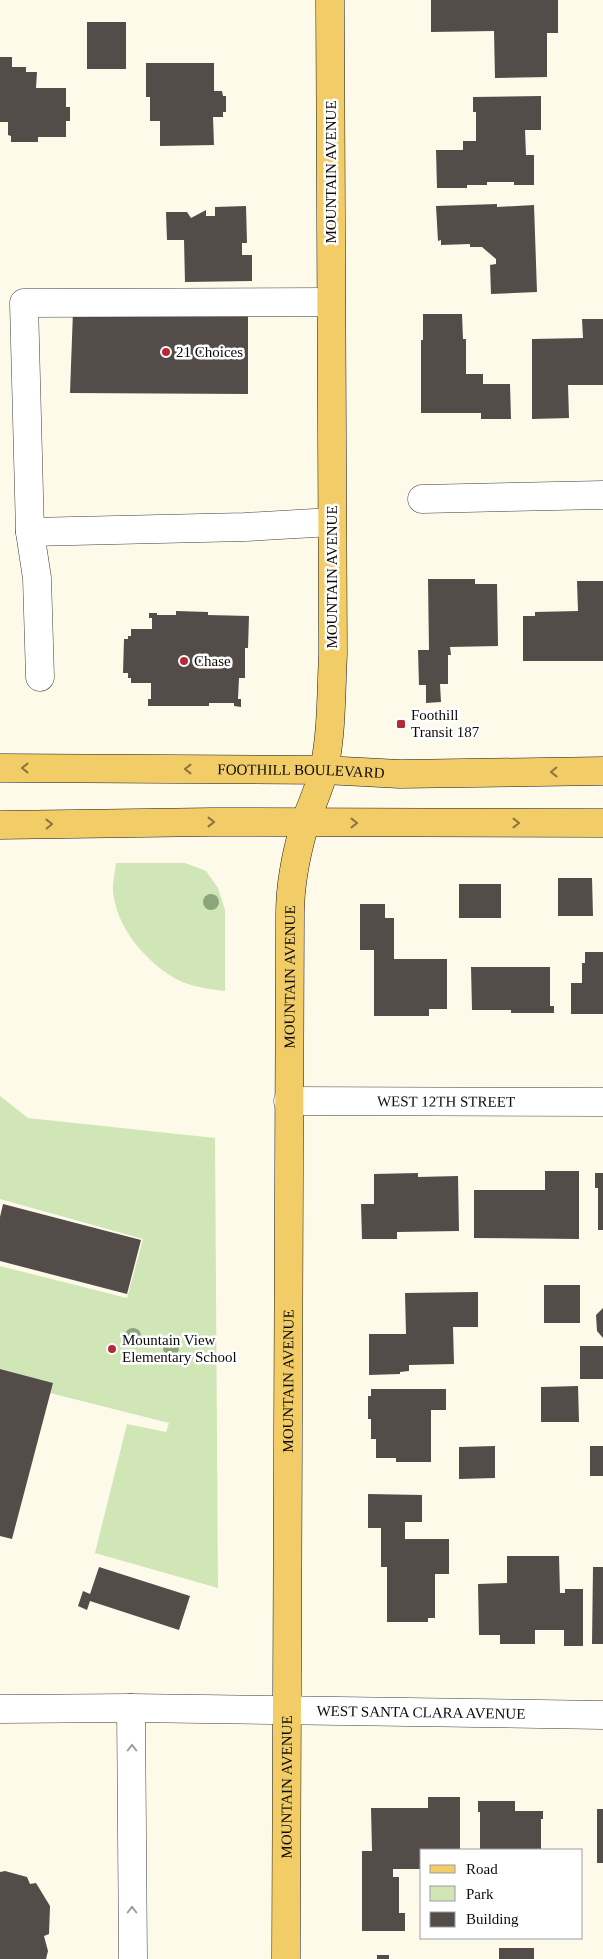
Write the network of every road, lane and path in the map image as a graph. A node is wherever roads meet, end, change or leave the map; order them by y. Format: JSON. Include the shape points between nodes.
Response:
{"nodes":[{"id":1,"x":330,"y":0,"type":"edge"},
{"id":2,"x":331,"y":302,"type":"junction"},
{"id":3,"x":603,"y":495,"type":"edge"},
{"id":4,"x":422,"y":499,"type":"dead end"},
{"id":5,"x":332,"y":522,"type":"junction"},
{"id":6,"x":30,"y":532,"type":"junction"},
{"id":7,"x":40,"y":677,"type":"dead end"},
{"id":8,"x":0,"y":768,"type":"edge"},
{"id":9,"x":324,"y":770,"type":"junction"},
{"id":10,"x":603,"y":771,"type":"edge"},
{"id":11,"x":305,"y":823,"type":"junction"},
{"id":12,"x":603,"y":823,"type":"edge"},
{"id":13,"x":0,"y":825,"type":"edge"},
{"id":14,"x":288,"y":1101,"type":"junction"},
{"id":15,"x":603,"y":1102,"type":"edge"},
{"id":16,"x":131,"y":1708,"type":"junction"},
{"id":17,"x":0,"y":1709,"type":"edge"},
{"id":18,"x":287,"y":1710,"type":"junction"},
{"id":19,"x":603,"y":1715,"type":"edge"},
{"id":20,"x":133,"y":1959,"type":"edge"},
{"id":21,"x":286,"y":1959,"type":"edge"}],
"edges":[{"from":1,"to":2,"type":"main road","name":"MOUNTAIN AVENUE"},
{"from":2,"to":5,"type":"main road","name":"MOUNTAIN AVENUE"},
{"from":2,"to":6,"type":"street","via":[[24,303]]},
{"from":3,"to":4,"type":"street"},
{"from":5,"to":6,"type":"street"},
{"from":5,"to":9,"type":"main road","name":"MOUNTAIN AVENUE","via":[[333,654],[330,727]]},
{"from":6,"to":7,"type":"street","via":[[37,578]]},
{"from":9,"to":8,"type":"main road","name":"FOOTHILL BOULEVARD","one_way":true},
{"from":10,"to":9,"type":"main road","name":"FOOTHILL BOULEVARD","one_way":true,"via":[[400,774]]},
{"from":9,"to":11,"type":"main road","name":"MOUNTAIN AVENUE"},
{"from":11,"to":12,"type":"main road","one_way":true},
{"from":13,"to":11,"type":"main road","one_way":true},
{"from":11,"to":14,"type":"main road","name":"MOUNTAIN AVENUE","via":[[290,884]]},
{"from":14,"to":15,"type":"street","name":"WEST 12TH STREET"},
{"from":14,"to":18,"type":"main road","name":"MOUNTAIN AVENUE"},
{"from":16,"to":17,"type":"street","name":"WEST SANTA CLARA AVENUE"},
{"from":16,"to":18,"type":"street","name":"WEST SANTA CLARA AVENUE"},
{"from":20,"to":16,"type":"street","one_way":true},
{"from":18,"to":19,"type":"street","name":"WEST SANTA CLARA AVENUE"},
{"from":18,"to":21,"type":"main road","name":"MOUNTAIN AVENUE"}]}
